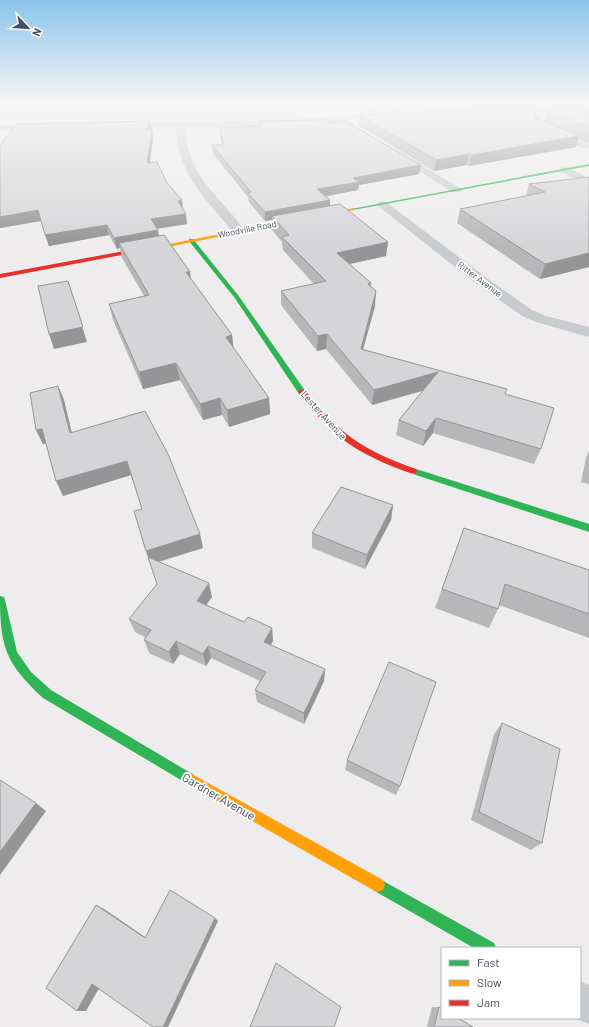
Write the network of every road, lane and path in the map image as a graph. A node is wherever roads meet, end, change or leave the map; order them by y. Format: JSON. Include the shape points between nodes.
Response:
{"nodes":[{"id":1,"x":183,"y":151,"type":"edge"},
{"id":2,"x":392,"y":151,"type":"edge"},
{"id":3,"x":589,"y":165,"type":"edge"},
{"id":4,"x":565,"y":170,"type":"junction"},
{"id":5,"x":589,"y":182,"type":"edge"},
{"id":6,"x":456,"y":190,"type":"junction"},
{"id":7,"x":382,"y":204,"type":"junction"},
{"id":8,"x":239,"y":231,"type":"junction"},
{"id":9,"x":191,"y":240,"type":"junction"},
{"id":10,"x":0,"y":276,"type":"edge"},
{"id":11,"x":589,"y":332,"type":"edge"},
{"id":12,"x":589,"y":528,"type":"edge"},
{"id":13,"x":0,"y":600,"type":"edge"},
{"id":14,"x":487,"y":947,"type":"edge"}],
"edges":[{"from":1,"to":8,"type":"street","via":[[188,166]]},
{"from":2,"to":6,"type":"street"},
{"from":3,"to":4,"type":"street","name":"Woodville Road"},
{"from":4,"to":5,"type":"street"},
{"from":4,"to":6,"type":"street","name":"Woodville Road"},
{"from":6,"to":7,"type":"street","name":"Woodville Road"},
{"from":7,"to":8,"type":"street","name":"Woodville Road"},
{"from":7,"to":11,"type":"street","name":"Ritter Avenue","via":[[527,313]]},
{"from":8,"to":9,"type":"street","name":"Woodville Road"},
{"from":9,"to":10,"type":"street","name":"Woodville Road"},
{"from":9,"to":12,"type":"street","name":"Lester Avenue","via":[[238,299],[306,396],[349,443],[382,460]]},
{"from":13,"to":14,"type":"street","name":"Gardner Avenue","via":[[12,654],[27,676],[47,694],[124,741]]}]}
